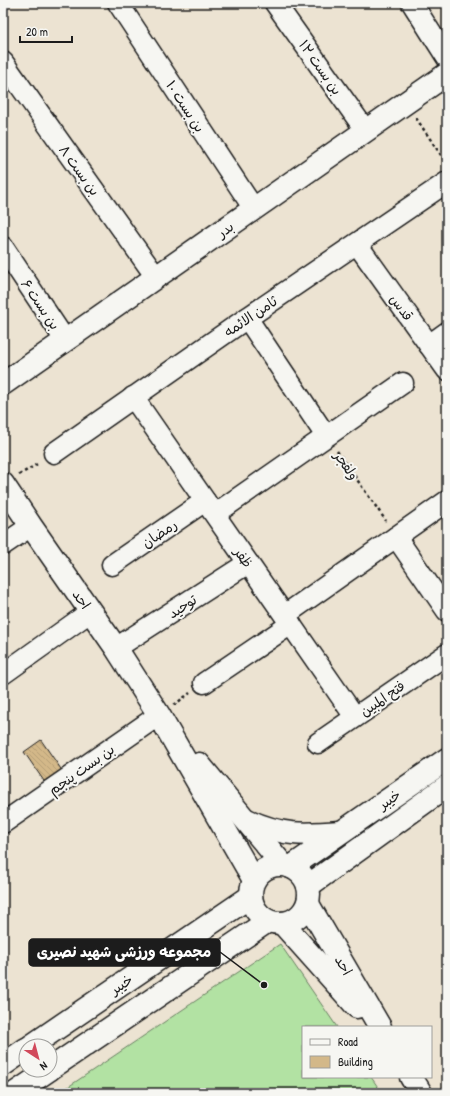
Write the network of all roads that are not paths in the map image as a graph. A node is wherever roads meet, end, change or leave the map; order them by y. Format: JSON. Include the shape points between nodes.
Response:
{"nodes":[{"id":1,"x":118,"y":3,"type":"edge"},
{"id":2,"x":276,"y":3,"type":"edge"},
{"id":3,"x":412,"y":3,"type":"edge"},
{"id":4,"x":447,"y":58,"type":"edge"},
{"id":5,"x":3,"y":62,"type":"edge"},
{"id":6,"x":447,"y":74,"type":"edge"},
{"id":7,"x":366,"y":131,"type":"junction"},
{"id":8,"x":447,"y":182,"type":"edge"},
{"id":9,"x":254,"y":209,"type":"junction"},
{"id":10,"x":357,"y":244,"type":"junction"},
{"id":11,"x":3,"y":247,"type":"edge"},
{"id":12,"x":156,"y":277,"type":"junction"},
{"id":13,"x":247,"y":318,"type":"junction"},
{"id":14,"x":447,"y":332,"type":"edge"},
{"id":15,"x":65,"y":340,"type":"junction"},
{"id":16,"x":429,"y":345,"type":"junction"},
{"id":17,"x":447,"y":370,"type":"edge"},
{"id":18,"x":403,"y":383,"type":"dead end"},
{"id":19,"x":3,"y":384,"type":"edge"},
{"id":20,"x":133,"y":397,"type":"junction"},
{"id":21,"x":326,"y":436,"type":"junction"},
{"id":22,"x":54,"y":453,"type":"road end"},
{"id":23,"x":4,"y":485,"type":"edge"},
{"id":24,"x":447,"y":501,"type":"edge"},
{"id":25,"x":210,"y":508,"type":"junction"},
{"id":26,"x":31,"y":526,"type":"junction"},
{"id":27,"x":396,"y":536,"type":"junction"},
{"id":28,"x":3,"y":545,"type":"edge"},
{"id":29,"x":248,"y":563,"type":"junction"},
{"id":30,"x":112,"y":565,"type":"dead end"},
{"id":31,"x":447,"y":611,"type":"edge"},
{"id":32,"x":90,"y":612,"type":"junction"},
{"id":33,"x":288,"y":619,"type":"junction"},
{"id":34,"x":116,"y":648,"type":"junction"},
{"id":35,"x":447,"y":654,"type":"edge"},
{"id":36,"x":3,"y":674,"type":"edge"},
{"id":37,"x":204,"y":683,"type":"road end"},
{"id":38,"x":159,"y":716,"type":"junction"},
{"id":39,"x":355,"y":717,"type":"junction"},
{"id":40,"x":318,"y":743,"type":"dead end"},
{"id":41,"x":447,"y":759,"type":"edge"},
{"id":42,"x":447,"y":786,"type":"edge"},
{"id":43,"x":245,"y":819,"type":"junction"},
{"id":44,"x":3,"y":823,"type":"edge"},
{"id":45,"x":341,"y":832,"type":"junction"},
{"id":46,"x":287,"y":865,"type":"junction"},
{"id":47,"x":252,"y":888,"type":"junction"},
{"id":48,"x":308,"y":895,"type":"junction"},
{"id":49,"x":275,"y":922,"type":"junction"},
{"id":50,"x":374,"y":1026,"type":"edge"},
{"id":51,"x":379,"y":1026,"type":"edge"},
{"id":52,"x":42,"y":1038,"type":"edge"},
{"id":53,"x":18,"y":1055,"type":"edge"},
{"id":54,"x":3,"y":1065,"type":"edge"},
{"id":55,"x":58,"y":1065,"type":"edge"},
{"id":56,"x":38,"y":1078,"type":"edge"},
{"id":57,"x":412,"y":1078,"type":"edge"},
{"id":58,"x":15,"y":1093,"type":"edge"},
{"id":59,"x":422,"y":1093,"type":"edge"}],
"edges":[{"from":1,"to":9,"type":"street","name":"بن بست ۱۰"},
{"from":2,"to":7,"type":"street","name":"بن بست ۱۲"},
{"from":3,"to":4,"type":"street"},
{"from":5,"to":12,"type":"street","name":"بن بست ۸"},
{"from":6,"to":7,"type":"street","name":"بدر"},
{"from":7,"to":9,"type":"street","name":"بدر"},
{"from":8,"to":10,"type":"street","name":"ثامن الائمه"},
{"from":9,"to":12,"type":"street","name":"بدر"},
{"from":10,"to":13,"type":"street","name":"ثامن الائمه"},
{"from":10,"to":16,"type":"street","name":"قدس"},
{"from":11,"to":15,"type":"street","name":"بن بست ۶"},
{"from":12,"to":15,"type":"street","name":"بدر"},
{"from":13,"to":20,"type":"street","name":"ثامن الائمه"},
{"from":13,"to":21,"type":"street","name":"ولفجر"},
{"from":14,"to":16,"type":"street"},
{"from":15,"to":19,"type":"street","name":"بدر"},
{"from":16,"to":17,"type":"street","name":"قدس"},
{"from":18,"to":21,"type":"street","name":"رمضان"},
{"from":20,"to":22,"type":"street","name":"ثامن الائمه"},
{"from":20,"to":25,"type":"street","name":"ظفر"},
{"from":21,"to":25,"type":"street","name":"رمضان"},
{"from":23,"to":26,"type":"street","name":"احد"},
{"from":24,"to":27,"type":"street"},
{"from":25,"to":29,"type":"street","name":"ظفر"},
{"from":25,"to":30,"type":"street","name":"رمضان"},
{"from":26,"to":28,"type":"street"},
{"from":26,"to":32,"type":"street","name":"احد"},
{"from":27,"to":31,"type":"street"},
{"from":27,"to":33,"type":"street"},
{"from":29,"to":33,"type":"street","name":"ظفر"},
{"from":29,"to":34,"type":"street","name":"توحید"},
{"from":32,"to":34,"type":"street","name":"احد"},
{"from":32,"to":36,"type":"street"},
{"from":33,"to":37,"type":"street"},
{"from":33,"to":39,"type":"street","name":"ظفر"},
{"from":34,"to":38,"type":"street","name":"احد"},
{"from":35,"to":39,"type":"street","name":"فتح المبین"},
{"from":38,"to":43,"type":"street","name":"احد"},
{"from":38,"to":44,"type":"street","name":"بن بست پنجم"},
{"from":38,"to":47,"type":"street","name":"احد"},
{"from":39,"to":40,"type":"street","name":"فتح المبین"},
{"from":41,"to":45,"type":"street","name":"خیبر"},
{"from":42,"to":48,"type":"street","name":"خیبر"},
{"from":43,"to":45,"type":"street","via":[[256,825],[288,833],[306,835]]},
{"from":43,"to":46,"type":"street","name":"احد"},
{"from":45,"to":46,"type":"street","name":"خیبر"},
{"from":46,"to":47,"type":"street","via":[[271,866],[261,871]]},
{"from":46,"to":48,"type":"street","via":[[302,874]]},
{"from":47,"to":49,"type":"street","via":[[252,904],[256,911]]},
{"from":47,"to":52,"type":"street","name":"خیبر"},
{"from":48,"to":49,"type":"street","via":[[304,911],[298,917],[291,921]]},
{"from":48,"to":51,"type":"street","name":"احد"},
{"from":49,"to":50,"type":"street","name":"احد"},
{"from":49,"to":55,"type":"street"},
{"from":53,"to":54,"type":"street"},
{"from":56,"to":58,"type":"street"},
{"from":57,"to":59,"type":"street"}]}
